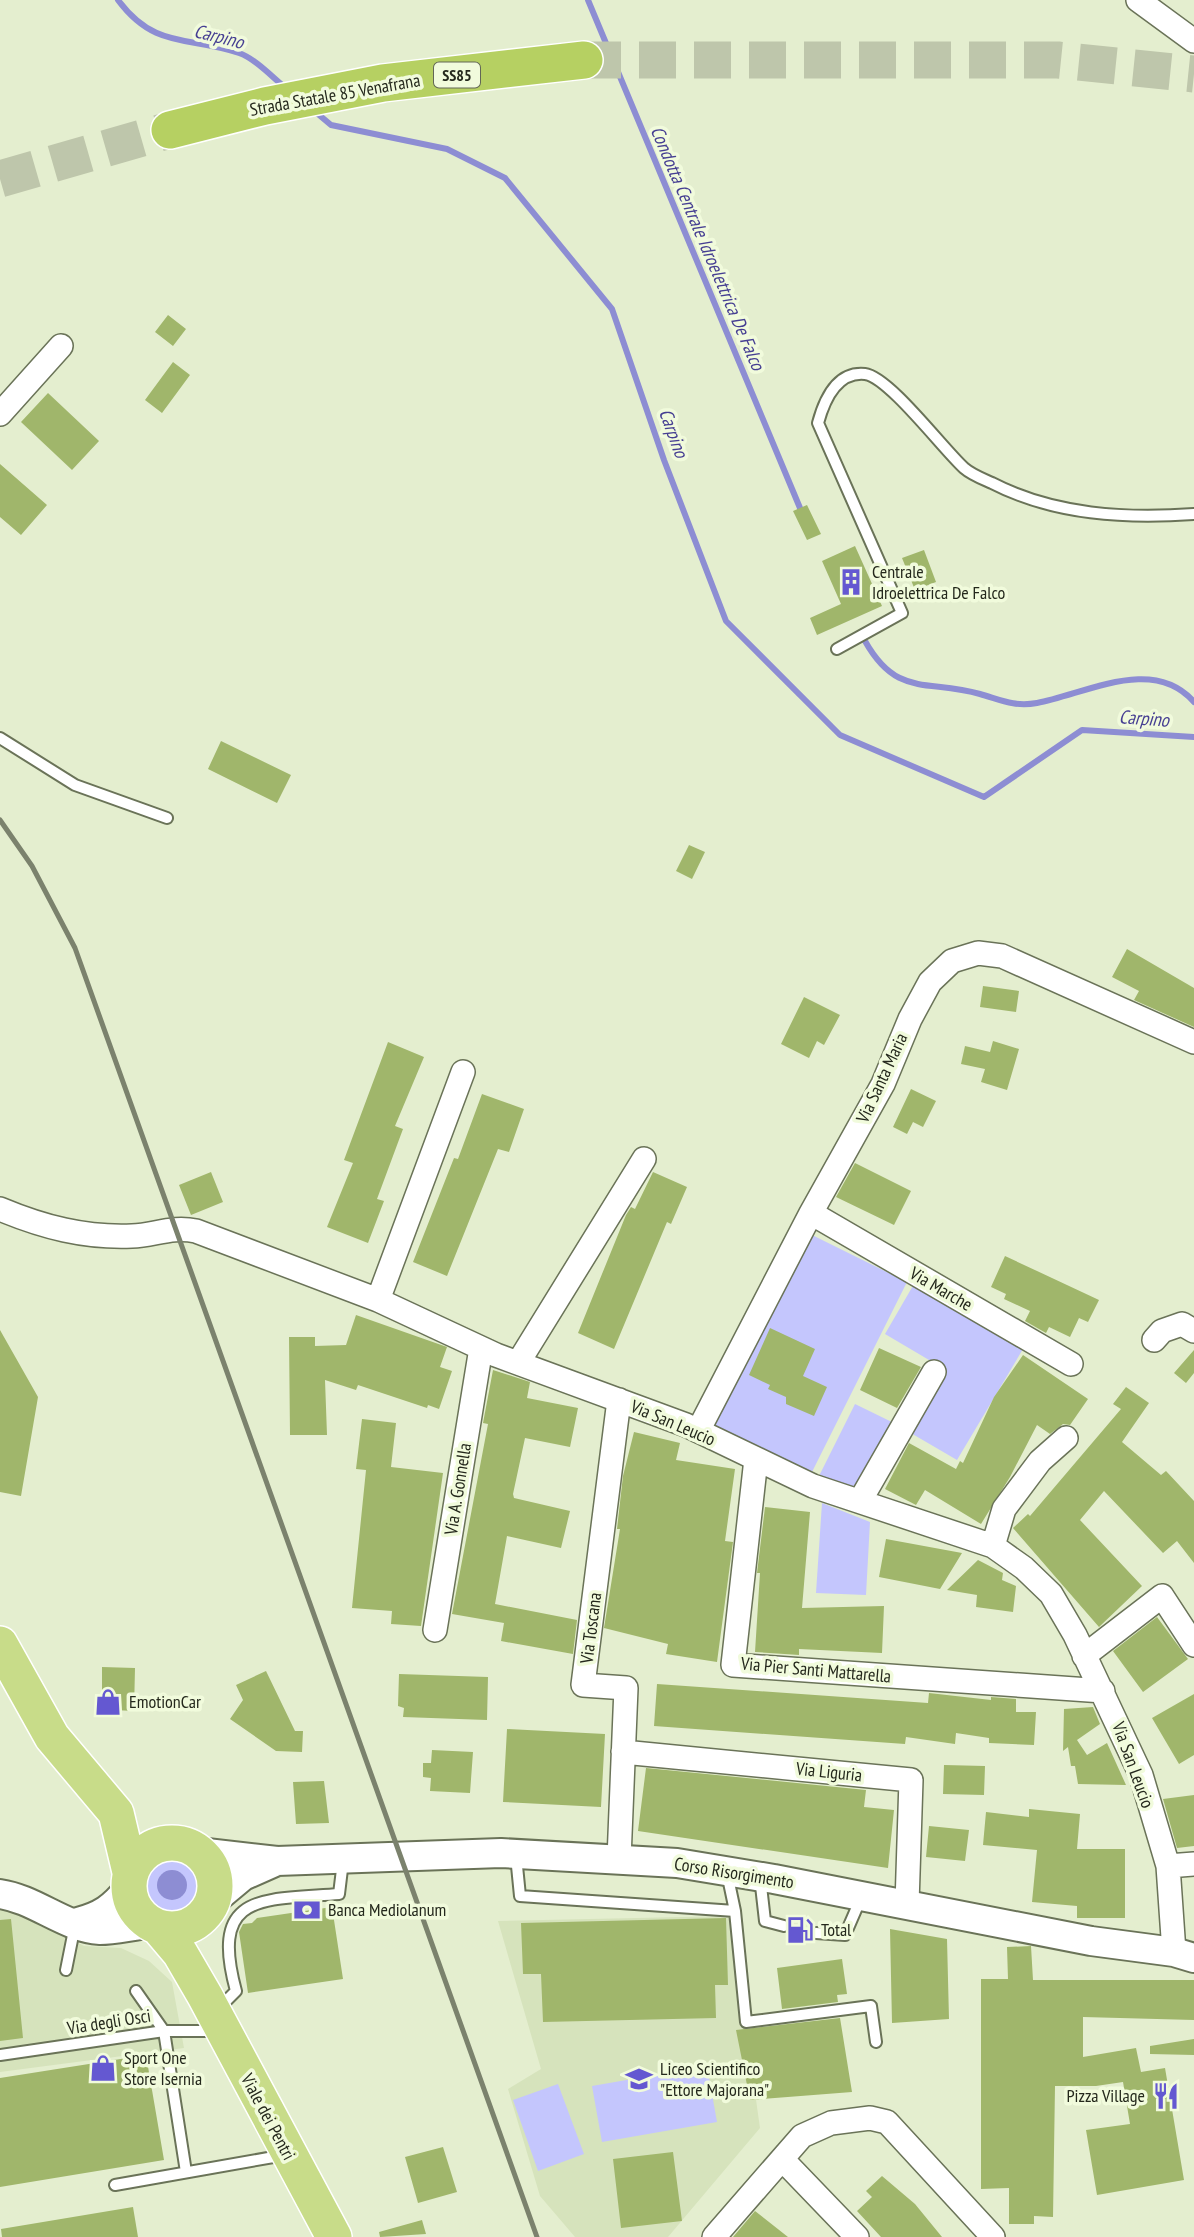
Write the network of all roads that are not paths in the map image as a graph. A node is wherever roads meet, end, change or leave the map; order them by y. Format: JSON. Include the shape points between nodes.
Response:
{"nodes":[{"id":1,"x":1138,"y":0,"type":"edge"},
{"id":2,"x":1194,"y":41,"type":"edge"},
{"id":3,"x":584,"y":61,"type":"tunnel mouth"},
{"id":4,"x":170,"y":130,"type":"tunnel mouth"},
{"id":5,"x":61,"y":346,"type":"dead end"},
{"id":6,"x":0,"y":414,"type":"edge"},
{"id":7,"x":1194,"y":514,"type":"edge"},
{"id":8,"x":837,"y":649,"type":"dead end"},
{"id":9,"x":0,"y":738,"type":"edge"},
{"id":10,"x":167,"y":818,"type":"dead end"},
{"id":11,"x":1194,"y":1042,"type":"edge"},
{"id":12,"x":463,"y":1072,"type":"dead end"},
{"id":13,"x":644,"y":1159,"type":"dead end"},
{"id":14,"x":0,"y":1209,"type":"edge"},
{"id":15,"x":811,"y":1213,"type":"junction"},
{"id":16,"x":378,"y":1300,"type":"junction"},
{"id":17,"x":1194,"y":1331,"type":"edge"},
{"id":18,"x":1154,"y":1340,"type":"dead end"},
{"id":19,"x":481,"y":1348,"type":"junction"},
{"id":20,"x":518,"y":1363,"type":"junction"},
{"id":21,"x":1071,"y":1364,"type":"dead end"},
{"id":22,"x":934,"y":1371,"type":"dead end"},
{"id":23,"x":619,"y":1400,"type":"junction"},
{"id":24,"x":698,"y":1432,"type":"junction"},
{"id":25,"x":1066,"y":1438,"type":"dead end"},
{"id":26,"x":757,"y":1459,"type":"junction"},
{"id":27,"x":860,"y":1501,"type":"junction"},
{"id":28,"x":993,"y":1546,"type":"junction"},
{"id":29,"x":435,"y":1630,"type":"dead end"},
{"id":30,"x":0,"y":1644,"type":"edge"},
{"id":31,"x":1194,"y":1645,"type":"edge"},
{"id":32,"x":1084,"y":1656,"type":"junction"},
{"id":33,"x":1103,"y":1691,"type":"junction"},
{"id":34,"x":623,"y":1752,"type":"junction"},
{"id":35,"x":116,"y":1813,"type":"junction"},
{"id":36,"x":192,"y":1848,"type":"junction"},
{"id":37,"x":515,"y":1854,"type":"junction"},
{"id":38,"x":343,"y":1858,"type":"junction"},
{"id":39,"x":619,"y":1859,"type":"junction"},
{"id":40,"x":277,"y":1861,"type":"junction"},
{"id":41,"x":1194,"y":1864,"type":"edge"},
{"id":42,"x":1168,"y":1866,"type":"junction"},
{"id":43,"x":727,"y":1870,"type":"junction"},
{"id":44,"x":760,"y":1876,"type":"junction"},
{"id":45,"x":129,"y":1881,"type":"junction"},
{"id":46,"x":0,"y":1894,"type":"edge"},
{"id":47,"x":862,"y":1896,"type":"junction"},
{"id":48,"x":907,"y":1904,"type":"junction"},
{"id":49,"x":211,"y":1906,"type":"junction"},
{"id":50,"x":735,"y":1911,"type":"junction"},
{"id":51,"x":75,"y":1923,"type":"junction"},
{"id":52,"x":154,"y":1926,"type":"junction"},
{"id":53,"x":784,"y":1926,"type":"dead end"},
{"id":54,"x":816,"y":1933,"type":"dead end"},
{"id":55,"x":1186,"y":1955,"type":"edge"},
{"id":56,"x":66,"y":1970,"type":"dead end"},
{"id":57,"x":136,"y":1991,"type":"dead end"},
{"id":58,"x":214,"y":2013,"type":"junction"},
{"id":59,"x":164,"y":2031,"type":"junction"},
{"id":60,"x":876,"y":2042,"type":"dead end"},
{"id":61,"x":0,"y":2056,"type":"edge"},
{"id":62,"x":287,"y":2155,"type":"junction"},
{"id":63,"x":782,"y":2159,"type":"junction"},
{"id":64,"x":186,"y":2172,"type":"junction"},
{"id":65,"x":115,"y":2185,"type":"dead end"},
{"id":66,"x":334,"y":2237,"type":"edge"},
{"id":67,"x":714,"y":2237,"type":"edge"},
{"id":68,"x":857,"y":2237,"type":"edge"},
{"id":69,"x":993,"y":2237,"type":"edge"}],
"edges":[{"from":1,"to":2,"type":"street"},
{"from":3,"to":4,"type":"highway","name":"Strada Statale 85 Venafrana","number":"SS85","via":[[383,83]]},
{"from":5,"to":6,"type":"street"},
{"from":7,"to":8,"type":"lane","via":[[1160,517],[1057,509],[1004,489],[967,470],[888,386],[865,374],[844,379],[825,397],[818,423],[902,613]]},
{"from":9,"to":10,"type":"lane","via":[[75,785]]},
{"from":11,"to":15,"type":"street","name":"Via Santa Maria","via":[[1002,956],[978,953],[952,961],[930,982],[883,1084]]},
{"from":12,"to":16,"type":"street"},
{"from":13,"to":20,"type":"street"},
{"from":14,"to":16,"type":"street","name":"Via San Leucio","via":[[41,1226],[79,1234],[134,1236],[177,1227],[196,1231]]},
{"from":15,"to":21,"type":"street","name":"Via Marche"},
{"from":15,"to":24,"type":"street","name":"Via Santa Maria"},
{"from":16,"to":19,"type":"street","name":"Via San Leucio"},
{"from":17,"to":18,"type":"street","via":[[1182,1324],[1162,1331]]},
{"from":19,"to":20,"type":"street","name":"Via San Leucio"},
{"from":19,"to":29,"type":"street","name":"Via A. Gonnella"},
{"from":20,"to":23,"type":"street","name":"Via San Leucio"},
{"from":22,"to":27,"type":"street"},
{"from":23,"to":24,"type":"street","name":"Via San Leucio"},
{"from":23,"to":34,"type":"street","name":"Via Toscana","via":[[583,1685],[626,1688]]},
{"from":24,"to":26,"type":"street","name":"Via San Leucio"},
{"from":25,"to":28,"type":"street","via":[[1040,1461],[1004,1509]]},
{"from":26,"to":27,"type":"street","name":"Via San Leucio","via":[[813,1486]]},
{"from":26,"to":33,"type":"street","name":"Via Pier Santi Mattarella","via":[[733,1665]]},
{"from":27,"to":28,"type":"street","name":"Via San Leucio"},
{"from":28,"to":32,"type":"street","name":"Via San Leucio","via":[[1051,1594]]},
{"from":30,"to":35,"type":"main road","via":[[52,1737]]},
{"from":31,"to":32,"type":"street","via":[[1162,1596]]},
{"from":32,"to":33,"type":"street","name":"Via San Leucio"},
{"from":33,"to":42,"type":"street","name":"Via San Leucio","via":[[1141,1775]]},
{"from":34,"to":39,"type":"street","name":"Via Toscana"},
{"from":34,"to":48,"type":"street","name":"Via Liguria","via":[[911,1780]]},
{"from":35,"to":36,"type":"main road"},
{"from":35,"to":45,"type":"main road"},
{"from":36,"to":40,"type":"street","name":"Corso Risorgimento"},
{"from":36,"to":45,"type":"main road","via":[[169,1842],[152,1847],[139,1858]]},
{"from":36,"to":49,"type":"main road","via":[[213,1872]]},
{"from":37,"to":38,"type":"street","name":"Corso Risorgimento"},
{"from":37,"to":39,"type":"street","name":"Corso Risorgimento"},
{"from":37,"to":50,"type":"lane","via":[[520,1896]]},
{"from":38,"to":40,"type":"street","name":"Corso Risorgimento"},
{"from":38,"to":58,"type":"lane","via":[[339,1894],[251,1903],[234,1920],[227,1941],[236,1991]]},
{"from":39,"to":43,"type":"street","name":"Corso Risorgimento"},
{"from":40,"to":49,"type":"street","name":"Corso Risorgimento","via":[[243,1876]]},
{"from":41,"to":42,"type":"street"},
{"from":42,"to":55,"type":"street","name":"Via San Leucio"},
{"from":43,"to":44,"type":"street","name":"Corso Risorgimento"},
{"from":43,"to":50,"type":"lane"},
{"from":44,"to":47,"type":"street","name":"Corso Risorgimento"},
{"from":44,"to":53,"type":"lane","via":[[765,1921]]},
{"from":45,"to":51,"type":"street","via":[[112,1908]]},
{"from":45,"to":52,"type":"main road","via":[[137,1913]]},
{"from":46,"to":51,"type":"street","via":[[16,1896]]},
{"from":47,"to":48,"type":"street","name":"Corso Risorgimento"},
{"from":47,"to":54,"type":"lane","via":[[845,1935]]},
{"from":48,"to":55,"type":"street","name":"Corso Risorgimento"},
{"from":49,"to":52,"type":"main road","via":[[186,1927]]},
{"from":49,"to":58,"type":"main road","name":"Viale dei Pentri","via":[[199,1957]]},
{"from":50,"to":60,"type":"lane","via":[[746,2022],[871,2006]]},
{"from":51,"to":52,"type":"street","via":[[99,1930]]},
{"from":51,"to":56,"type":"lane"},
{"from":52,"to":58,"type":"main road","name":"Viale dei Pentri","via":[[180,1953]]},
{"from":57,"to":59,"type":"lane"},
{"from":58,"to":59,"type":"lane","name":"Via degli Osci"},
{"from":58,"to":62,"type":"main road","name":"Viale dei Pentri"},
{"from":59,"to":61,"type":"lane","name":"Via degli Osci"},
{"from":59,"to":64,"type":"lane"},
{"from":62,"to":64,"type":"lane"},
{"from":62,"to":66,"type":"main road","name":"Viale dei Pentri"},
{"from":63,"to":67,"type":"street"},
{"from":63,"to":68,"type":"street"},
{"from":63,"to":69,"type":"street","via":[[802,2136],[831,2123],[870,2118],[887,2122]]},
{"from":64,"to":65,"type":"lane"}]}
